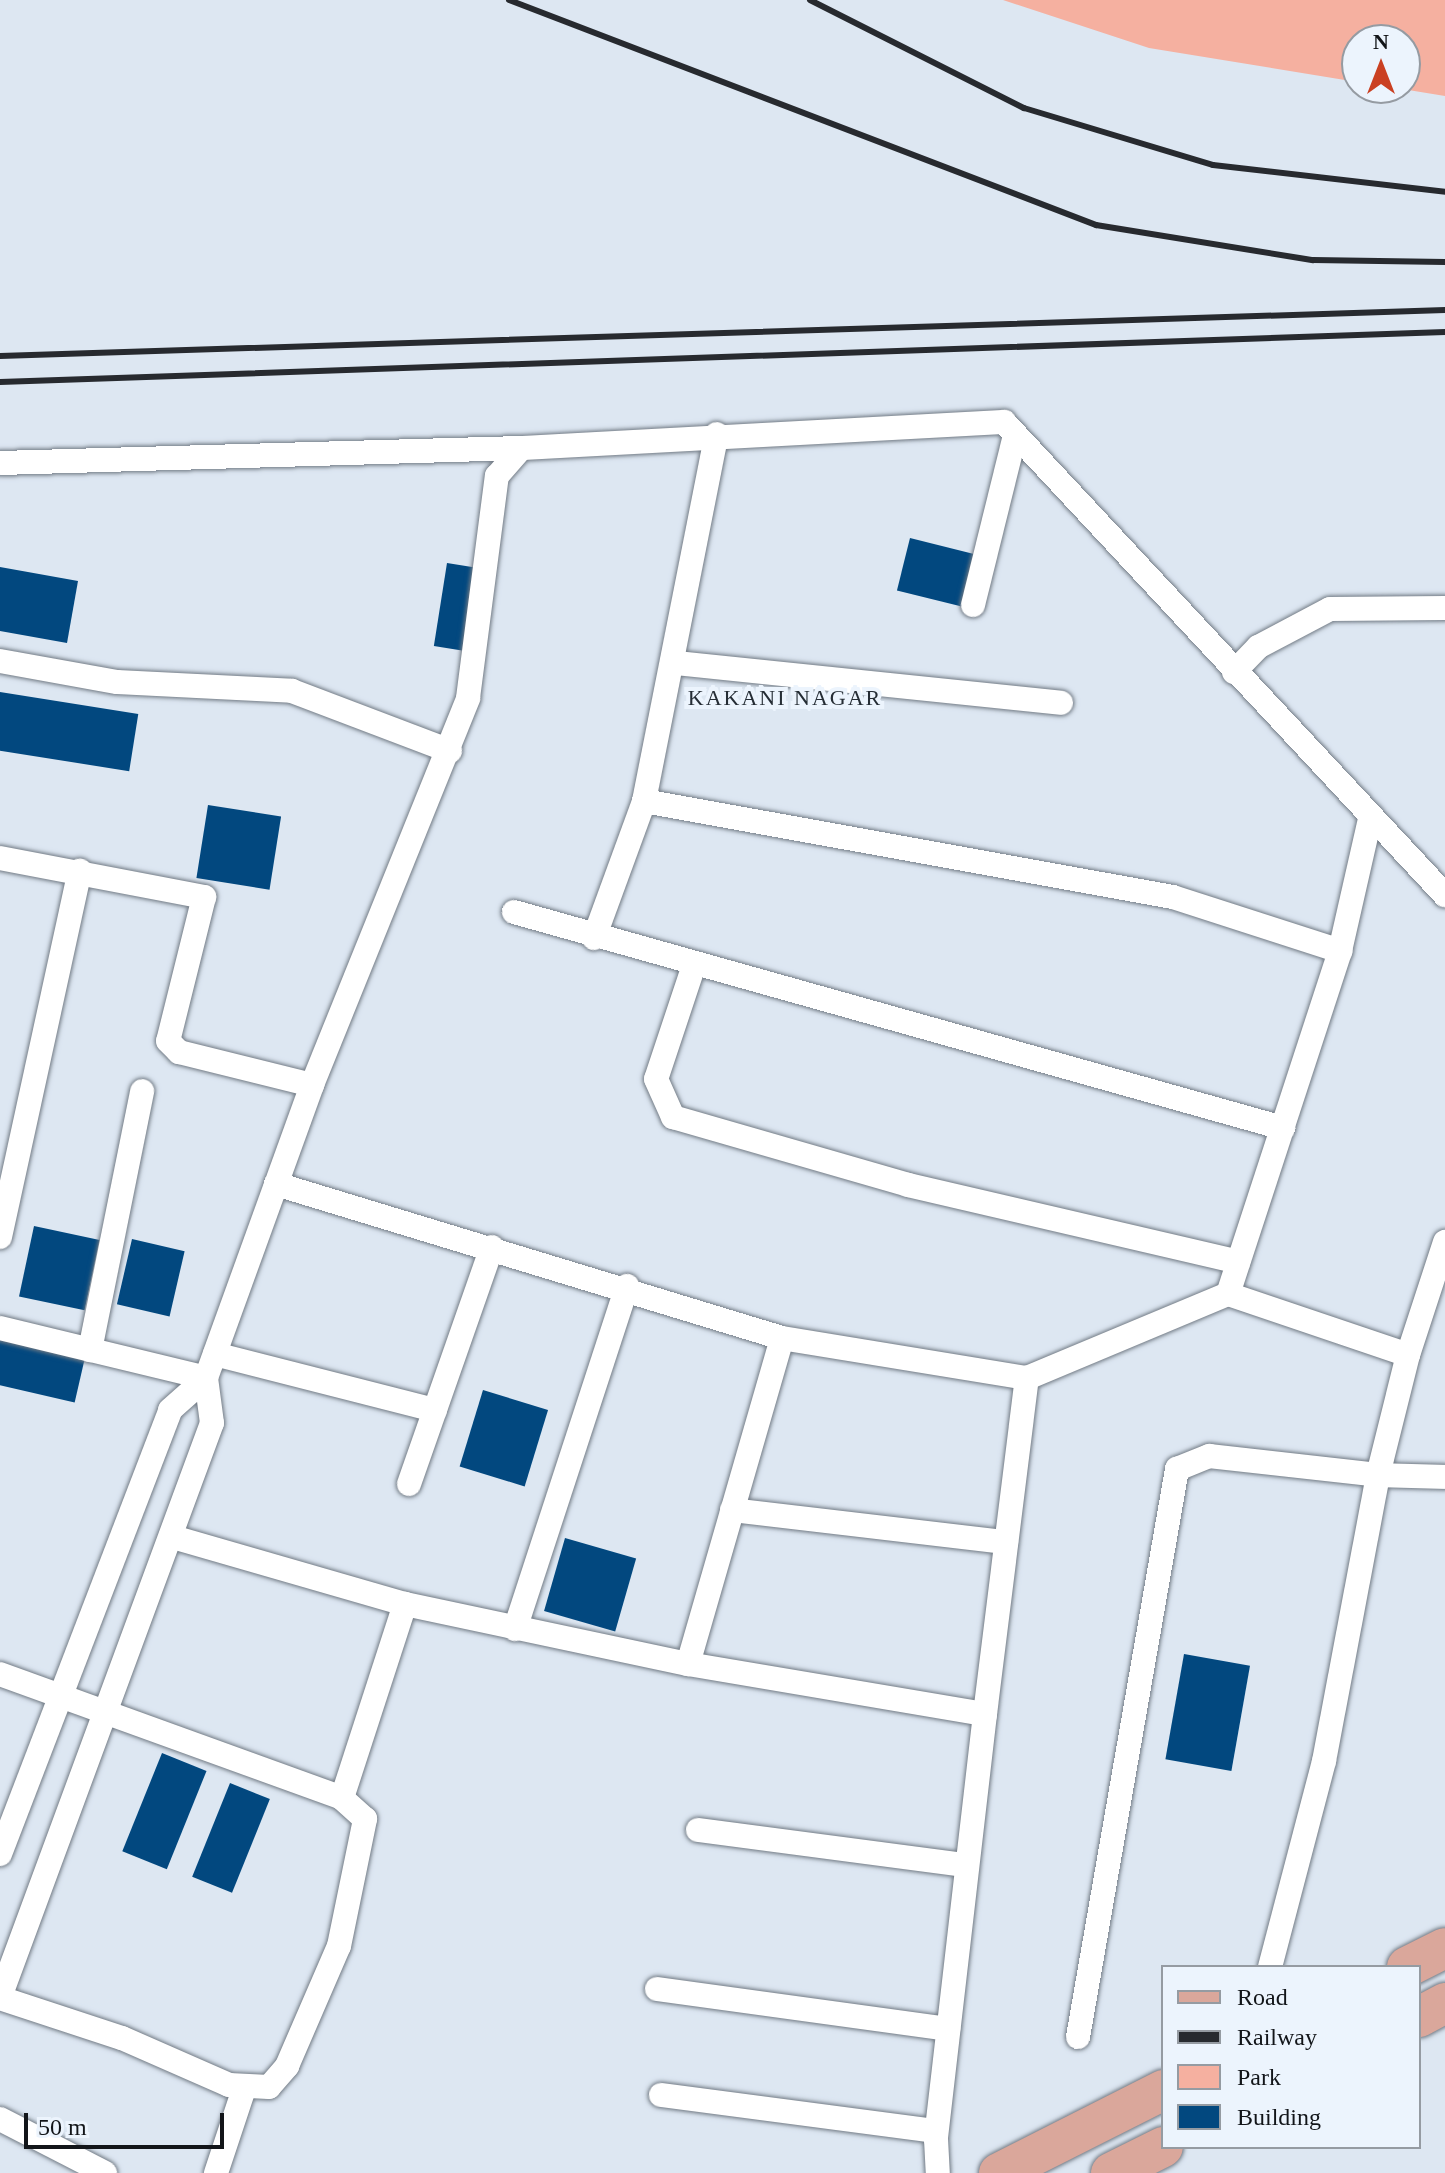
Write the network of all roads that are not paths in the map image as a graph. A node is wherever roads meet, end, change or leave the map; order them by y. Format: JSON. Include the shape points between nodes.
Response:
{"nodes":[{"id":1,"x":717,"y":434,"type":"junction"},
{"id":2,"x":1015,"y":435,"type":"junction"},
{"id":3,"x":521,"y":448,"type":"junction"},
{"id":4,"x":0,"y":463,"type":"edge"},
{"id":5,"x":973,"y":605,"type":"dead end"},
{"id":6,"x":1445,"y":608,"type":"edge"},
{"id":7,"x":0,"y":661,"type":"edge"},
{"id":8,"x":676,"y":663,"type":"junction"},
{"id":9,"x":1234,"y":672,"type":"junction"},
{"id":10,"x":1061,"y":703,"type":"dead end"},
{"id":11,"x":450,"y":751,"type":"junction"},
{"id":12,"x":644,"y":801,"type":"junction"},
{"id":13,"x":1370,"y":819,"type":"junction"},
{"id":14,"x":0,"y":858,"type":"edge"},
{"id":15,"x":80,"y":871,"type":"junction"},
{"id":16,"x":1445,"y":895,"type":"edge"},
{"id":17,"x":514,"y":912,"type":"dead end"},
{"id":18,"x":594,"y":938,"type":"junction"},
{"id":19,"x":1340,"y":951,"type":"junction"},
{"id":20,"x":694,"y":965,"type":"junction"},
{"id":21,"x":312,"y":1085,"type":"junction"},
{"id":22,"x":142,"y":1091,"type":"dead end"},
{"id":23,"x":1283,"y":1128,"type":"junction"},
{"id":24,"x":276,"y":1184,"type":"junction"},
{"id":25,"x":0,"y":1237,"type":"edge"},
{"id":26,"x":1445,"y":1242,"type":"edge"},
{"id":27,"x":492,"y":1247,"type":"junction"},
{"id":28,"x":1238,"y":1262,"type":"junction"},
{"id":29,"x":1441,"y":1268,"type":"edge"},
{"id":30,"x":627,"y":1286,"type":"junction"},
{"id":31,"x":1228,"y":1294,"type":"junction"},
{"id":32,"x":0,"y":1328,"type":"edge"},
{"id":33,"x":782,"y":1338,"type":"junction"},
{"id":34,"x":90,"y":1350,"type":"junction"},
{"id":35,"x":215,"y":1354,"type":"junction"},
{"id":36,"x":1408,"y":1355,"type":"junction"},
{"id":37,"x":206,"y":1378,"type":"junction"},
{"id":38,"x":1027,"y":1378,"type":"junction"},
{"id":39,"x":435,"y":1410,"type":"junction"},
{"id":40,"x":1378,"y":1475,"type":"junction"},
{"id":41,"x":1445,"y":1477,"type":"edge"},
{"id":42,"x":409,"y":1484,"type":"dead end"},
{"id":43,"x":732,"y":1510,"type":"junction"},
{"id":44,"x":173,"y":1537,"type":"junction"},
{"id":45,"x":1006,"y":1542,"type":"junction"},
{"id":46,"x":405,"y":1604,"type":"junction"},
{"id":47,"x":515,"y":1629,"type":"junction"},
{"id":48,"x":688,"y":1664,"type":"junction"},
{"id":49,"x":0,"y":1674,"type":"edge"},
{"id":50,"x":63,"y":1692,"type":"junction"},
{"id":51,"x":105,"y":1707,"type":"junction"},
{"id":52,"x":985,"y":1714,"type":"junction"},
{"id":53,"x":342,"y":1798,"type":"junction"},
{"id":54,"x":698,"y":1830,"type":"dead end"},
{"id":55,"x":0,"y":1854,"type":"edge"},
{"id":56,"x":965,"y":1865,"type":"junction"},
{"id":57,"x":1445,"y":1948,"type":"edge"},
{"id":58,"x":1271,"y":1965,"type":"edge"},
{"id":59,"x":1411,"y":1965,"type":"edge"},
{"id":60,"x":657,"y":1989,"type":"dead end"},
{"id":61,"x":0,"y":1997,"type":"edge"},
{"id":62,"x":1445,"y":2003,"type":"edge"},
{"id":63,"x":1421,"y":2016,"type":"edge"},
{"id":64,"x":948,"y":2029,"type":"junction"},
{"id":65,"x":1078,"y":2037,"type":"dead end"},
{"id":66,"x":244,"y":2089,"type":"junction"},
{"id":67,"x":1161,"y":2091,"type":"edge"},
{"id":68,"x":661,"y":2095,"type":"dead end"},
{"id":69,"x":0,"y":2119,"type":"edge"},
{"id":70,"x":936,"y":2131,"type":"junction"},
{"id":71,"x":1161,"y":2148,"type":"edge"},
{"id":72,"x":105,"y":2173,"type":"edge"},
{"id":73,"x":216,"y":2173,"type":"edge"},
{"id":74,"x":938,"y":2173,"type":"edge"},
{"id":75,"x":999,"y":2173,"type":"edge"},
{"id":76,"x":1111,"y":2173,"type":"edge"}],
"edges":[{"from":1,"to":2,"type":"street","via":[[1004,422]]},
{"from":1,"to":3,"type":"street"},
{"from":1,"to":8,"type":"street"},
{"from":2,"to":5,"type":"street"},
{"from":2,"to":9,"type":"street"},
{"from":3,"to":4,"type":"street"},
{"from":3,"to":11,"type":"street","via":[[497,476],[480,647]]},
{"from":6,"to":9,"type":"street","via":[[1330,609],[1258,647]]},
{"from":7,"to":11,"type":"street","via":[[117,682],[292,691]]},
{"from":8,"to":10,"type":"street"},
{"from":8,"to":12,"type":"street"},
{"from":9,"to":13,"type":"street"},
{"from":11,"to":21,"type":"street"},
{"from":12,"to":18,"type":"street"},
{"from":12,"to":19,"type":"street","via":[[1173,897]]},
{"from":13,"to":16,"type":"street"},
{"from":13,"to":19,"type":"street"},
{"from":14,"to":15,"type":"street"},
{"from":15,"to":21,"type":"street","via":[[204,897],[169,1031],[179,1052]]},
{"from":15,"to":25,"type":"street"},
{"from":17,"to":18,"type":"street"},
{"from":18,"to":20,"type":"street"},
{"from":19,"to":23,"type":"street"},
{"from":20,"to":23,"type":"street"},
{"from":20,"to":28,"type":"street","via":[[656,1079],[673,1117],[908,1185]]},
{"from":21,"to":24,"type":"street"},
{"from":22,"to":34,"type":"street"},
{"from":23,"to":28,"type":"street"},
{"from":24,"to":27,"type":"street"},
{"from":24,"to":35,"type":"street"},
{"from":26,"to":29,"type":"street"},
{"from":27,"to":30,"type":"street"},
{"from":27,"to":39,"type":"street"},
{"from":28,"to":31,"type":"street"},
{"from":29,"to":36,"type":"street"},
{"from":30,"to":33,"type":"street"},
{"from":30,"to":47,"type":"street"},
{"from":31,"to":36,"type":"street"},
{"from":31,"to":38,"type":"street"},
{"from":32,"to":34,"type":"street"},
{"from":33,"to":38,"type":"street"},
{"from":33,"to":43,"type":"street"},
{"from":34,"to":37,"type":"street"},
{"from":35,"to":37,"type":"street"},
{"from":35,"to":39,"type":"street"},
{"from":36,"to":40,"type":"street"},
{"from":37,"to":44,"type":"street","via":[[212,1423]]},
{"from":37,"to":50,"type":"street","via":[[170,1410]]},
{"from":38,"to":45,"type":"street"},
{"from":39,"to":42,"type":"street"},
{"from":40,"to":41,"type":"street"},
{"from":40,"to":58,"type":"street","via":[[1324,1761]]},
{"from":40,"to":65,"type":"street","via":[[1209,1456],[1177,1469]]},
{"from":43,"to":45,"type":"street"},
{"from":43,"to":48,"type":"street"},
{"from":44,"to":46,"type":"street"},
{"from":44,"to":51,"type":"street"},
{"from":45,"to":52,"type":"street"},
{"from":46,"to":47,"type":"street"},
{"from":46,"to":53,"type":"street"},
{"from":47,"to":48,"type":"street"},
{"from":48,"to":52,"type":"street"},
{"from":49,"to":50,"type":"street"},
{"from":50,"to":51,"type":"street"},
{"from":50,"to":55,"type":"street"},
{"from":51,"to":53,"type":"street","via":[[197,1751]]},
{"from":51,"to":61,"type":"street"},
{"from":52,"to":56,"type":"street"},
{"from":53,"to":66,"type":"street","via":[[365,1819],[339,1946],[287,2066],[269,2087]]},
{"from":54,"to":56,"type":"street"},
{"from":56,"to":64,"type":"street"},
{"from":57,"to":59,"type":"main road"},
{"from":60,"to":64,"type":"street"},
{"from":61,"to":66,"type":"street"},
{"from":62,"to":63,"type":"main road"},
{"from":64,"to":70,"type":"street"},
{"from":66,"to":73,"type":"street"},
{"from":67,"to":75,"type":"main road"},
{"from":68,"to":70,"type":"street"},
{"from":69,"to":72,"type":"street"},
{"from":70,"to":74,"type":"street"},
{"from":71,"to":76,"type":"main road"}]}
